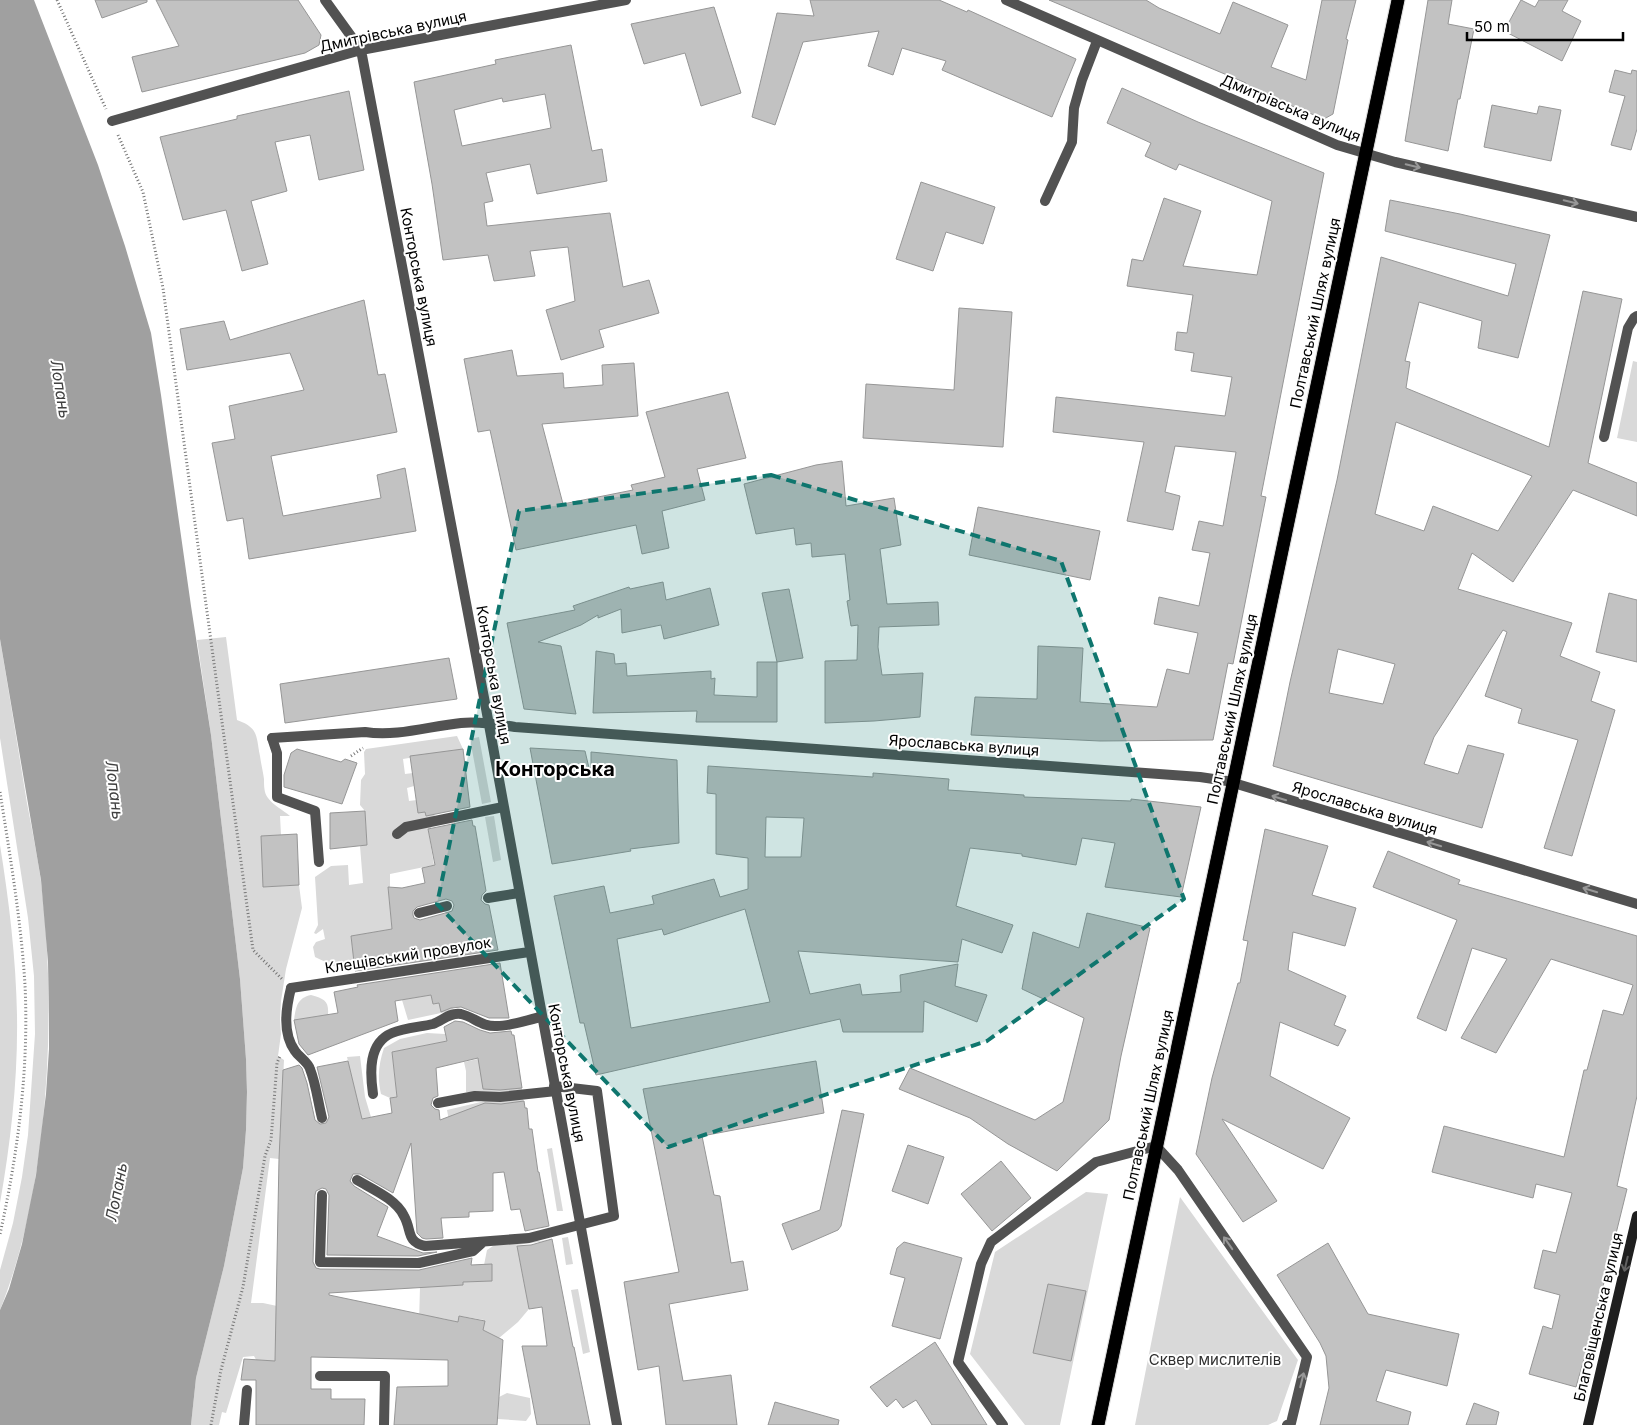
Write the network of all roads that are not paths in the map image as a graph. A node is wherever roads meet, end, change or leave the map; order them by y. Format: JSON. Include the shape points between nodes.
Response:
{"nodes":[{"id":1,"x":326,"y":0,"type":"edge"},
{"id":2,"x":626,"y":0,"type":"edge"},
{"id":3,"x":1006,"y":0,"type":"edge"},
{"id":4,"x":1398,"y":0,"type":"edge"},
{"id":5,"x":1097,"y":41,"type":"junction"},
{"id":6,"x":361,"y":50,"type":"junction"},
{"id":7,"x":112,"y":121,"type":"road end"},
{"id":8,"x":1366,"y":154,"type":"junction"},
{"id":9,"x":1045,"y":201,"type":"dead end"},
{"id":10,"x":1637,"y":217,"type":"edge"},
{"id":11,"x":1637,"y":316,"type":"edge"},
{"id":12,"x":1604,"y":437,"type":"dead end"},
{"id":13,"x":488,"y":724,"type":"junction"},
{"id":14,"x":1233,"y":783,"type":"junction"},
{"id":15,"x":503,"y":808,"type":"junction"},
{"id":16,"x":397,"y":834,"type":"dead end"},
{"id":17,"x":319,"y":862,"type":"dead end"},
{"id":18,"x":519,"y":893,"type":"junction"},
{"id":19,"x":488,"y":898,"type":"dead end"},
{"id":20,"x":1637,"y":904,"type":"edge"},
{"id":21,"x":447,"y":906,"type":"dead end"},
{"id":22,"x":419,"y":913,"type":"dead end"},
{"id":23,"x":529,"y":952,"type":"junction"},
{"id":24,"x":542,"y":1017,"type":"junction"},
{"id":25,"x":555,"y":1088,"type":"junction"},
{"id":26,"x":373,"y":1094,"type":"dead end"},
{"id":27,"x":438,"y":1103,"type":"dead end"},
{"id":28,"x":322,"y":1118,"type":"dead end"},
{"id":29,"x":1156,"y":1146,"type":"junction"},
{"id":30,"x":357,"y":1180,"type":"dead end"},
{"id":31,"x":322,"y":1195,"type":"dead end"},
{"id":32,"x":1637,"y":1216,"type":"edge"},
{"id":33,"x":580,"y":1225,"type":"junction"},
{"id":34,"x":483,"y":1242,"type":"junction"},
{"id":35,"x":320,"y":1376,"type":"dead end"},
{"id":36,"x":246,"y":1390,"type":"dead end"},
{"id":37,"x":244,"y":1425,"type":"edge"},
{"id":38,"x":384,"y":1425,"type":"edge"},
{"id":39,"x":617,"y":1425,"type":"edge"},
{"id":40,"x":1003,"y":1425,"type":"edge"},
{"id":41,"x":1098,"y":1425,"type":"edge"},
{"id":42,"x":1287,"y":1425,"type":"edge"},
{"id":43,"x":1588,"y":1425,"type":"edge"}],
"edges":[{"from":1,"to":6,"type":"street","name":"Конторська вулиця"},
{"from":2,"to":6,"type":"street","name":"Дмитрівська вулиця"},
{"from":3,"to":5,"type":"street","name":"Дмитрівська вулиця"},
{"from":4,"to":8,"type":"main road","name":"Полтавський Шлях вулиця"},
{"from":5,"to":8,"type":"street","name":"Дмитрівська вулиця","via":[[1337,146]]},
{"from":5,"to":9,"type":"street","via":[[1074,108],[1072,142]]},
{"from":6,"to":7,"type":"street","name":"Дмитрівська вулиця"},
{"from":6,"to":13,"type":"street","name":"Конторська вулиця"},
{"from":8,"to":10,"type":"street","name":"Дмитрівська вулиця","one_way":true},
{"from":8,"to":14,"type":"main road","name":"Полтавський Шлях вулиця"},
{"from":11,"to":12,"type":"street","via":[[1628,328]]},
{"from":13,"to":14,"type":"street","name":"Ярославська вулиця","via":[[1200,777]]},
{"from":13,"to":15,"type":"street","name":"Конторська вулиця"},
{"from":13,"to":17,"type":"street","name":"Ярославська вулиця","via":[[463,723],[380,734],[366,732],[272,738],[277,753],[277,797],[315,811]]},
{"from":20,"to":14,"type":"street","name":"Ярославська вулиця","one_way":true},
{"from":14,"to":29,"type":"main road","name":"Полтавський Шлях вулиця"},
{"from":15,"to":16,"type":"street","via":[[406,827]]},
{"from":15,"to":18,"type":"street","name":"Конторська вулиця"},
{"from":18,"to":19,"type":"street"},
{"from":18,"to":23,"type":"street","name":"Конторська вулиця"},
{"from":21,"to":22,"type":"street"},
{"from":23,"to":24,"type":"street","name":"Конторська вулиця"},
{"from":23,"to":28,"type":"street","name":"Клещівський провулок","via":[[291,988],[286,1027],[290,1044],[299,1058],[310,1066]]},
{"from":24,"to":25,"type":"street","name":"Конторська вулиця"},
{"from":24,"to":26,"type":"street","via":[[486,1026],[461,1014],[452,1014],[438,1022],[391,1034],[379,1042],[373,1055],[370,1074]]},
{"from":25,"to":27,"type":"street"},
{"from":25,"to":33,"type":"street","name":"Конторська вулиця"},
{"from":25,"to":33,"type":"street","via":[[597,1091],[614,1216]]},
{"from":29,"to":40,"type":"street","via":[[1096,1162],[991,1242],[981,1264],[958,1362]]},
{"from":29,"to":41,"type":"main road","name":"Полтавський Шлях вулиця"},
{"from":42,"to":29,"type":"street","one_way":true,"via":[[1291,1423],[1307,1358],[1178,1170]]},
{"from":30,"to":34,"type":"street","via":[[394,1202],[417,1244]]},
{"from":31,"to":34,"type":"street","via":[[320,1262],[419,1263],[472,1251]]},
{"from":32,"to":43,"type":"street","name":"Благовіщенська вулиця","one_way":true},
{"from":33,"to":34,"type":"street","via":[[529,1238]]},
{"from":33,"to":39,"type":"street","name":"Конторська вулиця"},
{"from":35,"to":38,"type":"street","via":[[385,1376]]},
{"from":36,"to":37,"type":"street"}]}
